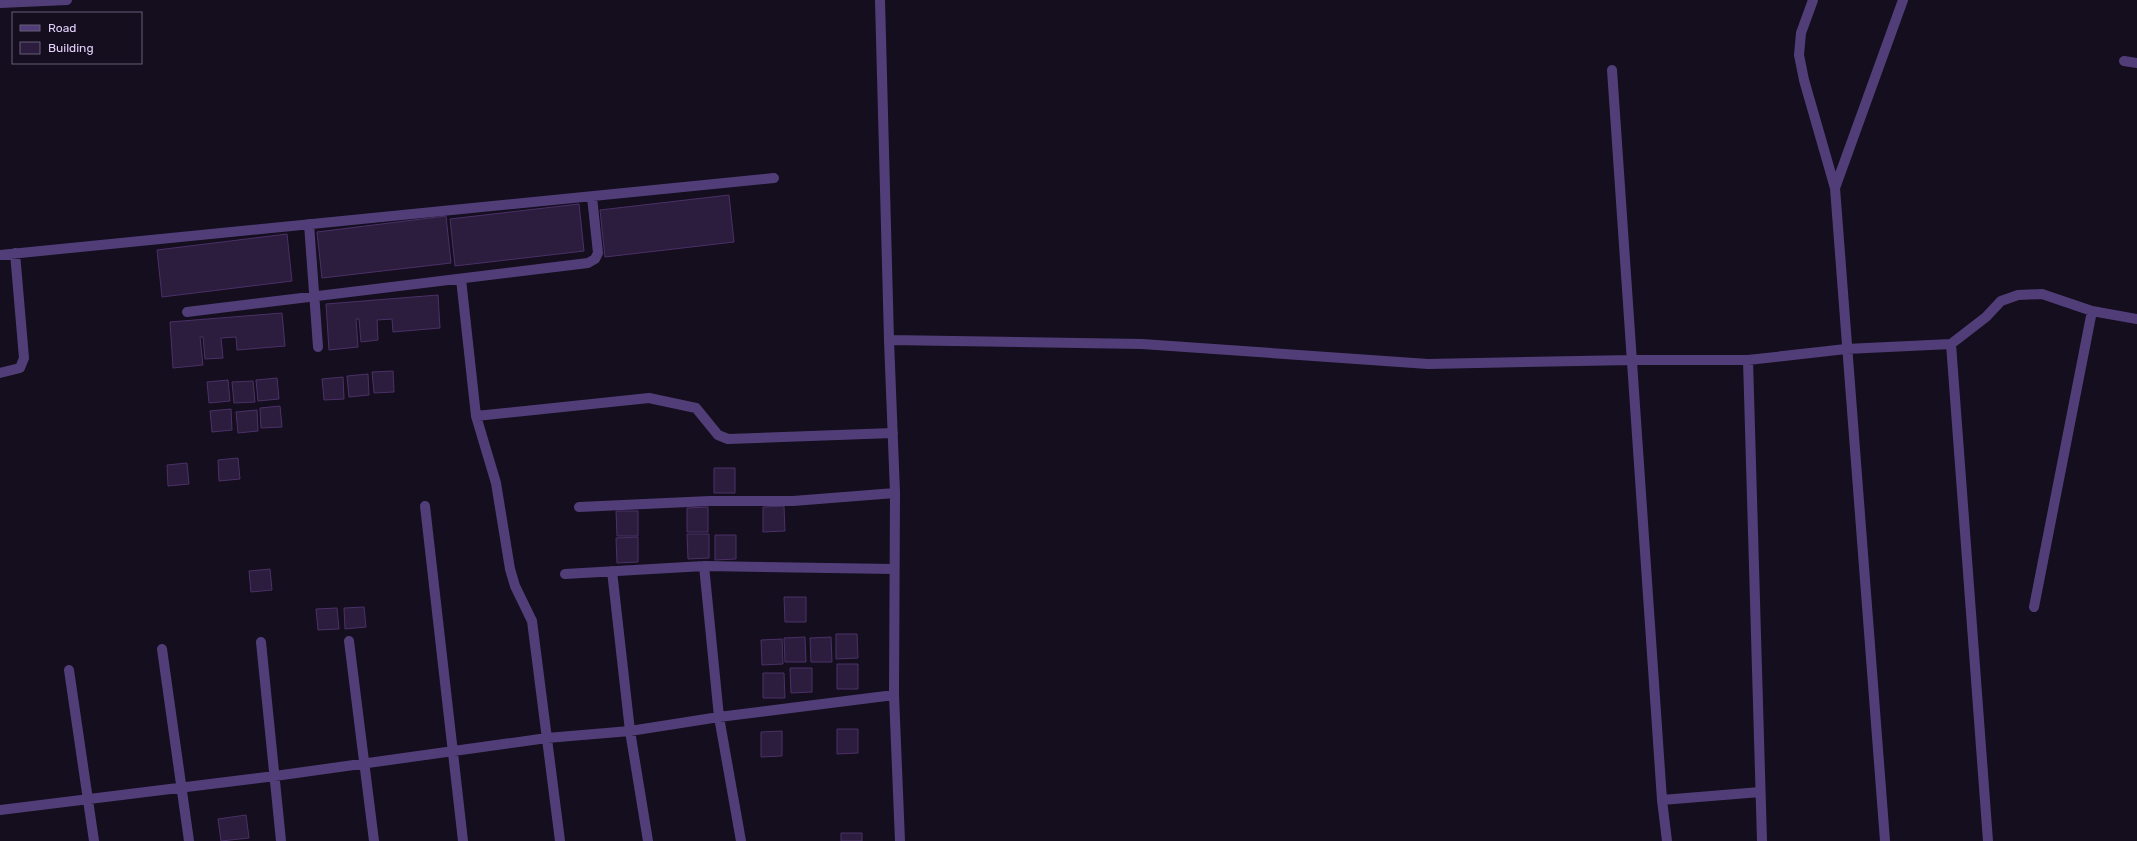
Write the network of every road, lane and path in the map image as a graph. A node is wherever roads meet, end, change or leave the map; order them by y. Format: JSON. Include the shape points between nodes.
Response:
{"nodes":[{"id":1,"x":68,"y":0,"type":"edge"},
{"id":2,"x":880,"y":0,"type":"edge"},
{"id":3,"x":1813,"y":0,"type":"edge"},
{"id":4,"x":1903,"y":0,"type":"edge"},
{"id":5,"x":0,"y":3,"type":"edge"},
{"id":6,"x":2124,"y":61,"type":"dead end"},
{"id":7,"x":2137,"y":63,"type":"edge"},
{"id":8,"x":1612,"y":70,"type":"dead end"},
{"id":9,"x":774,"y":178,"type":"dead end"},
{"id":10,"x":1835,"y":188,"type":"junction"},
{"id":11,"x":592,"y":196,"type":"junction"},
{"id":12,"x":309,"y":224,"type":"junction"},
{"id":13,"x":14,"y":253,"type":"junction"},
{"id":14,"x":0,"y":255,"type":"edge"},
{"id":15,"x":461,"y":279,"type":"junction"},
{"id":16,"x":315,"y":296,"type":"junction"},
{"id":17,"x":2092,"y":311,"type":"junction"},
{"id":18,"x":187,"y":312,"type":"dead end"},
{"id":19,"x":2137,"y":319,"type":"edge"},
{"id":20,"x":889,"y":340,"type":"junction"},
{"id":21,"x":1951,"y":344,"type":"junction"},
{"id":22,"x":318,"y":347,"type":"dead end"},
{"id":23,"x":1846,"y":349,"type":"junction"},
{"id":24,"x":1632,"y":360,"type":"junction"},
{"id":25,"x":1748,"y":360,"type":"junction"},
{"id":26,"x":0,"y":373,"type":"edge"},
{"id":27,"x":476,"y":416,"type":"junction"},
{"id":28,"x":893,"y":433,"type":"junction"},
{"id":29,"x":895,"y":493,"type":"junction"},
{"id":30,"x":425,"y":506,"type":"dead end"},
{"id":31,"x":579,"y":507,"type":"dead end"},
{"id":32,"x":704,"y":566,"type":"junction"},
{"id":33,"x":894,"y":569,"type":"junction"},
{"id":34,"x":612,"y":570,"type":"junction"},
{"id":35,"x":565,"y":574,"type":"dead end"},
{"id":36,"x":2034,"y":607,"type":"dead end"},
{"id":37,"x":349,"y":641,"type":"dead end"},
{"id":38,"x":261,"y":642,"type":"dead end"},
{"id":39,"x":162,"y":649,"type":"dead end"},
{"id":40,"x":69,"y":670,"type":"dead end"},
{"id":41,"x":894,"y":695,"type":"junction"},
{"id":42,"x":719,"y":717,"type":"junction"},
{"id":43,"x":630,"y":731,"type":"junction"},
{"id":44,"x":547,"y":738,"type":"junction"},
{"id":45,"x":453,"y":752,"type":"junction"},
{"id":46,"x":364,"y":764,"type":"junction"},
{"id":47,"x":275,"y":776,"type":"junction"},
{"id":48,"x":181,"y":788,"type":"junction"},
{"id":49,"x":1760,"y":792,"type":"junction"},
{"id":50,"x":88,"y":799,"type":"junction"},
{"id":51,"x":1662,"y":800,"type":"junction"},
{"id":52,"x":0,"y":810,"type":"edge"},
{"id":53,"x":94,"y":841,"type":"edge"},
{"id":54,"x":189,"y":841,"type":"edge"},
{"id":55,"x":281,"y":841,"type":"edge"},
{"id":56,"x":374,"y":841,"type":"edge"},
{"id":57,"x":463,"y":841,"type":"edge"},
{"id":58,"x":560,"y":841,"type":"edge"},
{"id":59,"x":648,"y":841,"type":"edge"},
{"id":60,"x":741,"y":841,"type":"edge"},
{"id":61,"x":900,"y":841,"type":"edge"},
{"id":62,"x":1667,"y":841,"type":"edge"},
{"id":63,"x":1762,"y":841,"type":"edge"},
{"id":64,"x":1886,"y":841,"type":"edge"},
{"id":65,"x":1988,"y":841,"type":"edge"}],
"edges":[{"from":1,"to":5,"type":"street"},
{"from":2,"to":20,"type":"street"},
{"from":3,"to":10,"type":"street","via":[[1801,33],[1799,55]]},
{"from":4,"to":10,"type":"street"},
{"from":6,"to":7,"type":"street"},
{"from":8,"to":24,"type":"street"},
{"from":9,"to":11,"type":"street"},
{"from":10,"to":23,"type":"street"},
{"from":11,"to":12,"type":"street"},
{"from":11,"to":15,"type":"street","via":[[598,253],[595,259],[588,263]]},
{"from":12,"to":13,"type":"street"},
{"from":12,"to":16,"type":"street"},
{"from":13,"to":14,"type":"street"},
{"from":13,"to":26,"type":"street","via":[[24,358],[20,368]]},
{"from":15,"to":16,"type":"street"},
{"from":15,"to":27,"type":"street"},
{"from":16,"to":18,"type":"street"},
{"from":16,"to":22,"type":"street"},
{"from":17,"to":19,"type":"street"},
{"from":17,"to":21,"type":"street","via":[[2042,294],[2018,295],[2001,301],[1986,317]]},
{"from":17,"to":36,"type":"street"},
{"from":20,"to":24,"type":"street","via":[[1142,344],[1428,364]]},
{"from":20,"to":28,"type":"street"},
{"from":21,"to":23,"type":"street"},
{"from":21,"to":65,"type":"street"},
{"from":23,"to":25,"type":"street"},
{"from":23,"to":64,"type":"street"},
{"from":24,"to":25,"type":"street"},
{"from":24,"to":51,"type":"street"},
{"from":25,"to":49,"type":"street"},
{"from":27,"to":28,"type":"street","via":[[649,398],[696,408],[718,435],[728,439]]},
{"from":27,"to":44,"type":"street","via":[[496,483],[510,569],[515,586],[532,621]]},
{"from":28,"to":29,"type":"street"},
{"from":29,"to":31,"type":"street","via":[[792,501],[710,500]]},
{"from":29,"to":33,"type":"street"},
{"from":30,"to":45,"type":"street"},
{"from":32,"to":33,"type":"street"},
{"from":32,"to":34,"type":"street"},
{"from":32,"to":42,"type":"street"},
{"from":33,"to":41,"type":"street"},
{"from":34,"to":35,"type":"street"},
{"from":34,"to":43,"type":"street"},
{"from":37,"to":46,"type":"street"},
{"from":38,"to":47,"type":"street"},
{"from":39,"to":48,"type":"street"},
{"from":40,"to":50,"type":"street"},
{"from":41,"to":42,"type":"street"},
{"from":41,"to":61,"type":"street"},
{"from":42,"to":43,"type":"street"},
{"from":42,"to":60,"type":"street"},
{"from":43,"to":44,"type":"street"},
{"from":43,"to":59,"type":"street"},
{"from":44,"to":45,"type":"street"},
{"from":44,"to":58,"type":"street"},
{"from":45,"to":46,"type":"street"},
{"from":45,"to":57,"type":"street"},
{"from":46,"to":47,"type":"street"},
{"from":46,"to":56,"type":"street"},
{"from":47,"to":48,"type":"street"},
{"from":47,"to":55,"type":"street"},
{"from":48,"to":50,"type":"street"},
{"from":48,"to":54,"type":"street"},
{"from":49,"to":51,"type":"street"},
{"from":49,"to":63,"type":"street"},
{"from":50,"to":52,"type":"street"},
{"from":50,"to":53,"type":"street"},
{"from":51,"to":62,"type":"street"}]}
